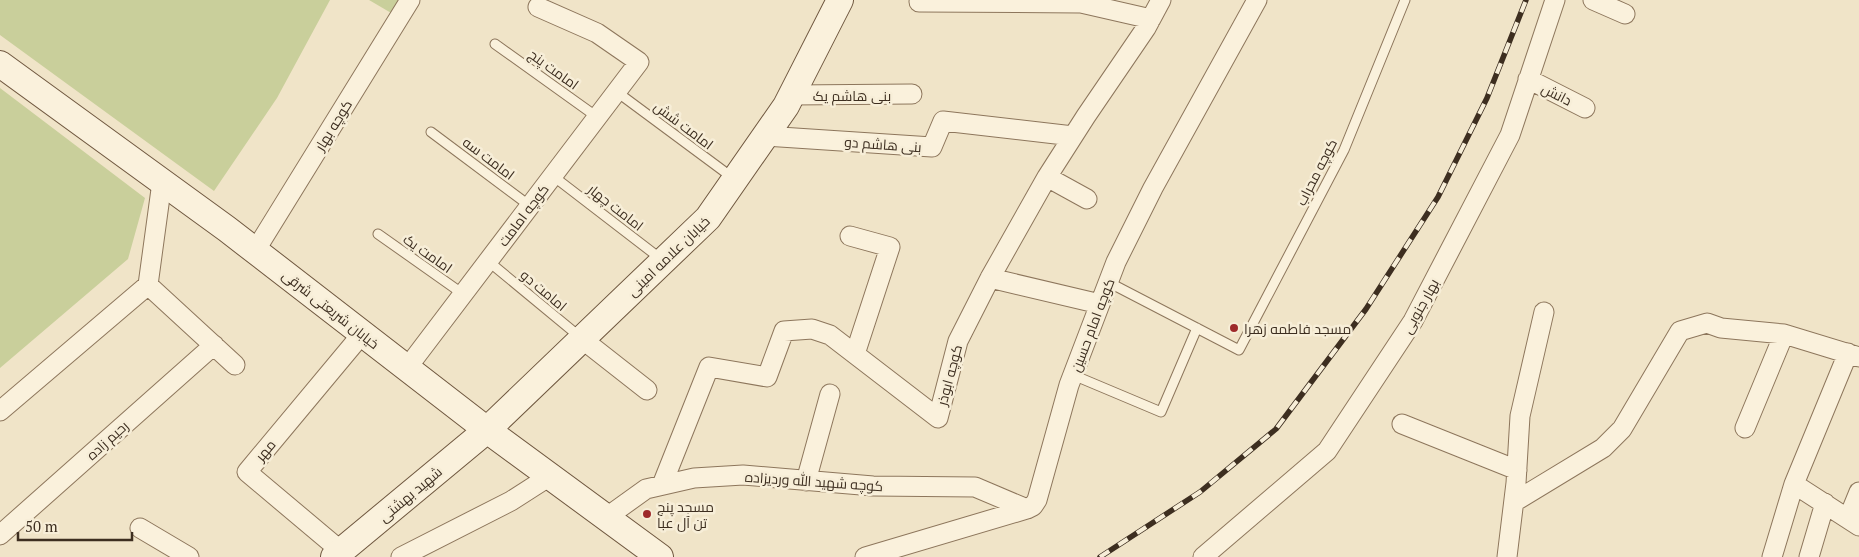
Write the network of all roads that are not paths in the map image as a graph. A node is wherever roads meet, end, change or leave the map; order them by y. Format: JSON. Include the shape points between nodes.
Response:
{"nodes":[{"id":1,"x":410,"y":0,"type":"edge"},
{"id":2,"x":840,"y":0,"type":"edge"},
{"id":3,"x":1161,"y":0,"type":"edge"},
{"id":4,"x":1257,"y":0,"type":"edge"},
{"id":5,"x":1405,"y":0,"type":"edge"},
{"id":6,"x":1555,"y":0,"type":"edge"},
{"id":7,"x":1593,"y":0,"type":"edge"},
{"id":8,"x":919,"y":2,"type":"dead end"},
{"id":9,"x":538,"y":8,"type":"dead end"},
{"id":10,"x":1625,"y":14,"type":"dead end"},
{"id":11,"x":1151,"y":19,"type":"junction"},
{"id":12,"x":495,"y":44,"type":"dead end"},
{"id":13,"x":0,"y":64,"type":"edge"},
{"id":14,"x":1528,"y":79,"type":"junction"},
{"id":15,"x":616,"y":92,"type":"junction"},
{"id":16,"x":912,"y":94,"type":"dead end"},
{"id":17,"x":792,"y":95,"type":"junction"},
{"id":18,"x":1585,"y":108,"type":"dead end"},
{"id":19,"x":597,"y":117,"type":"junction"},
{"id":20,"x":431,"y":132,"type":"dead end"},
{"id":21,"x":765,"y":136,"type":"junction"},
{"id":22,"x":1073,"y":136,"type":"junction"},
{"id":23,"x":553,"y":176,"type":"junction"},
{"id":24,"x":1047,"y":177,"type":"junction"},
{"id":25,"x":735,"y":180,"type":"junction"},
{"id":26,"x":162,"y":182,"type":"junction"},
{"id":27,"x":1087,"y":199,"type":"dead end"},
{"id":28,"x":530,"y":206,"type":"junction"},
{"id":29,"x":378,"y":234,"type":"dead end"},
{"id":30,"x":850,"y":236,"type":"dead end"},
{"id":31,"x":255,"y":251,"type":"junction"},
{"id":32,"x":488,"y":261,"type":"junction"},
{"id":33,"x":664,"y":261,"type":"junction"},
{"id":34,"x":990,"y":278,"type":"junction"},
{"id":35,"x":1108,"y":282,"type":"junction"},
{"id":36,"x":148,"y":285,"type":"junction"},
{"id":37,"x":463,"y":294,"type":"junction"},
{"id":38,"x":1100,"y":304,"type":"junction"},
{"id":39,"x":1544,"y":312,"type":"dead end"},
{"id":40,"x":1197,"y":328,"type":"junction"},
{"id":41,"x":362,"y":334,"type":"junction"},
{"id":42,"x":1784,"y":334,"type":"junction"},
{"id":43,"x":582,"y":339,"type":"junction"},
{"id":44,"x":214,"y":345,"type":"junction"},
{"id":45,"x":855,"y":354,"type":"junction"},
{"id":46,"x":1853,"y":355,"type":"edge"},
{"id":47,"x":235,"y":365,"type":"dead end"},
{"id":48,"x":407,"y":368,"type":"junction"},
{"id":49,"x":1073,"y":375,"type":"junction"},
{"id":50,"x":647,"y":390,"type":"dead end"},
{"id":51,"x":830,"y":394,"type":"dead end"},
{"id":52,"x":0,"y":411,"type":"edge"},
{"id":53,"x":1402,"y":424,"type":"dead end"},
{"id":54,"x":1745,"y":428,"type":"dead end"},
{"id":55,"x":487,"y":430,"type":"junction"},
{"id":56,"x":1517,"y":470,"type":"junction"},
{"id":57,"x":550,"y":476,"type":"junction"},
{"id":58,"x":806,"y":480,"type":"junction"},
{"id":59,"x":1794,"y":484,"type":"junction"},
{"id":60,"x":662,"y":485,"type":"junction"},
{"id":61,"x":1859,"y":492,"type":"edge"},
{"id":62,"x":1514,"y":502,"type":"junction"},
{"id":63,"x":1825,"y":503,"type":"junction"},
{"id":64,"x":1027,"y":509,"type":"junction"},
{"id":65,"x":607,"y":517,"type":"junction"},
{"id":66,"x":1854,"y":522,"type":"edge"},
{"id":67,"x":140,"y":528,"type":"dead end"},
{"id":68,"x":0,"y":535,"type":"edge"},
{"id":69,"x":337,"y":554,"type":"edge"},
{"id":70,"x":189,"y":557,"type":"edge"},
{"id":71,"x":401,"y":557,"type":"edge"},
{"id":72,"x":660,"y":557,"type":"edge"},
{"id":73,"x":865,"y":557,"type":"edge"},
{"id":74,"x":1205,"y":557,"type":"edge"},
{"id":75,"x":1507,"y":557,"type":"edge"},
{"id":76,"x":1772,"y":557,"type":"edge"},
{"id":77,"x":1809,"y":557,"type":"edge"}],
"edges":[{"from":1,"to":31,"type":"street","name":"کوچه بهار"},
{"from":2,"to":17,"type":"street","name":"خیابان علامه امینی"},
{"from":3,"to":11,"type":"street","name":"کوچه ابوذر"},
{"from":4,"to":35,"type":"street","name":"کوچه امام حسین","via":[[1153,188]]},
{"from":5,"to":40,"type":"lane","name":"کوچه محراب","via":[[1344,150],[1239,350]]},
{"from":6,"to":14,"type":"street","name":"بهار جنوبی"},
{"from":7,"to":10,"type":"street"},
{"from":8,"to":11,"type":"street","via":[[1081,3]]},
{"from":9,"to":15,"type":"street","name":"کوچه امامت","via":[[597,33],[639,62]]},
{"from":11,"to":22,"type":"street","name":"کوچه ابوذر"},
{"from":12,"to":19,"type":"lane","name":"امامت پنج"},
{"from":13,"to":26,"type":"street","name":"خیابان شریعتی شرقی"},
{"from":14,"to":18,"type":"street","name":"دانش"},
{"from":14,"to":74,"type":"street","name":"بهار جنوبی","via":[[1510,134],[1413,321],[1327,451]]},
{"from":15,"to":19,"type":"street","name":"کوچه امامت"},
{"from":15,"to":25,"type":"lane","name":"امامت شش"},
{"from":16,"to":17,"type":"street","name":"بنی هاشم یک"},
{"from":17,"to":21,"type":"street","name":"خیابان علامه امینی"},
{"from":19,"to":23,"type":"street","name":"کوچه امامت"},
{"from":20,"to":28,"type":"lane","name":"امامت سه"},
{"from":21,"to":22,"type":"street","name":"بنی هاشم دو","via":[[932,147],[943,121]]},
{"from":21,"to":25,"type":"street","name":"خیابان علامه امینی"},
{"from":22,"to":24,"type":"street","name":"کوچه ابوذر"},
{"from":23,"to":28,"type":"street","name":"کوچه امامت"},
{"from":23,"to":33,"type":"lane","name":"امامت چهار"},
{"from":24,"to":27,"type":"street"},
{"from":24,"to":34,"type":"street","name":"کوچه ابوذر"},
{"from":25,"to":33,"type":"street","name":"خیابان علامه امینی","via":[[708,218]]},
{"from":26,"to":31,"type":"street","name":"خیابان شریعتی شرقی"},
{"from":26,"to":36,"type":"street"},
{"from":28,"to":32,"type":"street","name":"کوچه امامت"},
{"from":29,"to":37,"type":"lane","name":"امامت یک"},
{"from":30,"to":45,"type":"street","via":[[890,247]]},
{"from":31,"to":41,"type":"street","name":"خیابان شریعتی شرقی"},
{"from":32,"to":37,"type":"street","name":"کوچه امامت"},
{"from":32,"to":43,"type":"lane","name":"امامت دو"},
{"from":33,"to":43,"type":"street","name":"خیابان علامه امینی"},
{"from":34,"to":38,"type":"street"},
{"from":34,"to":45,"type":"street","name":"کوچه ابوذر","via":[[958,341],[938,418]]},
{"from":35,"to":38,"type":"street","name":"کوچه امام حسین"},
{"from":35,"to":40,"type":"lane"},
{"from":36,"to":44,"type":"street"},
{"from":36,"to":52,"type":"street"},
{"from":37,"to":48,"type":"street","name":"کوچه امامت"},
{"from":38,"to":49,"type":"street","name":"کوچه امام حسین"},
{"from":39,"to":56,"type":"street","via":[[1520,416]]},
{"from":40,"to":49,"type":"lane","via":[[1161,412]]},
{"from":41,"to":48,"type":"street","name":"خیابان شریعتی شرقی"},
{"from":41,"to":69,"type":"street","name":"مهر","via":[[246,472]]},
{"from":42,"to":46,"type":"street"},
{"from":42,"to":54,"type":"street"},
{"from":42,"to":62,"type":"street","via":[[1721,328],[1707,323],[1680,331],[1622,429],[1603,448]]},
{"from":43,"to":50,"type":"street"},
{"from":43,"to":55,"type":"street","name":"خیابان علامه امینی"},
{"from":44,"to":47,"type":"street"},
{"from":44,"to":68,"type":"street","name":"رحیم زاده"},
{"from":45,"to":60,"type":"street","name":"کوچه ابوذر","via":[[830,335],[812,329],[784,332],[767,377],[709,367]]},
{"from":46,"to":59,"type":"street"},
{"from":48,"to":55,"type":"street","name":"خیابان شریعتی شرقی"},
{"from":49,"to":64,"type":"street","name":"کوچه امام حسین","via":[[1037,500]]},
{"from":51,"to":58,"type":"street"},
{"from":53,"to":56,"type":"street"},
{"from":55,"to":57,"type":"street","name":"خیابان شریعتی شرقی"},
{"from":55,"to":69,"type":"street","name":"شهید بهشتی"},
{"from":56,"to":62,"type":"street"},
{"from":57,"to":65,"type":"street","name":"خیابان شریعتی شرقی"},
{"from":57,"to":71,"type":"street","via":[[511,501]]},
{"from":58,"to":60,"type":"street","name":"کوچه شهید الله وردیزاده","via":[[743,475],[694,478]]},
{"from":58,"to":64,"type":"street","name":"کوچه شهید الله وردیزاده","via":[[873,486],[974,488]]},
{"from":59,"to":63,"type":"street"},
{"from":59,"to":76,"type":"street"},
{"from":60,"to":65,"type":"street","name":"کوچه شهید الله وردیزاده","via":[[646,489]]},
{"from":61,"to":66,"type":"street"},
{"from":62,"to":75,"type":"street"},
{"from":63,"to":66,"type":"street"},
{"from":63,"to":77,"type":"street"},
{"from":64,"to":73,"type":"street"},
{"from":65,"to":72,"type":"street","name":"خیابان شریعتی شرقی"},
{"from":67,"to":70,"type":"street"}]}
